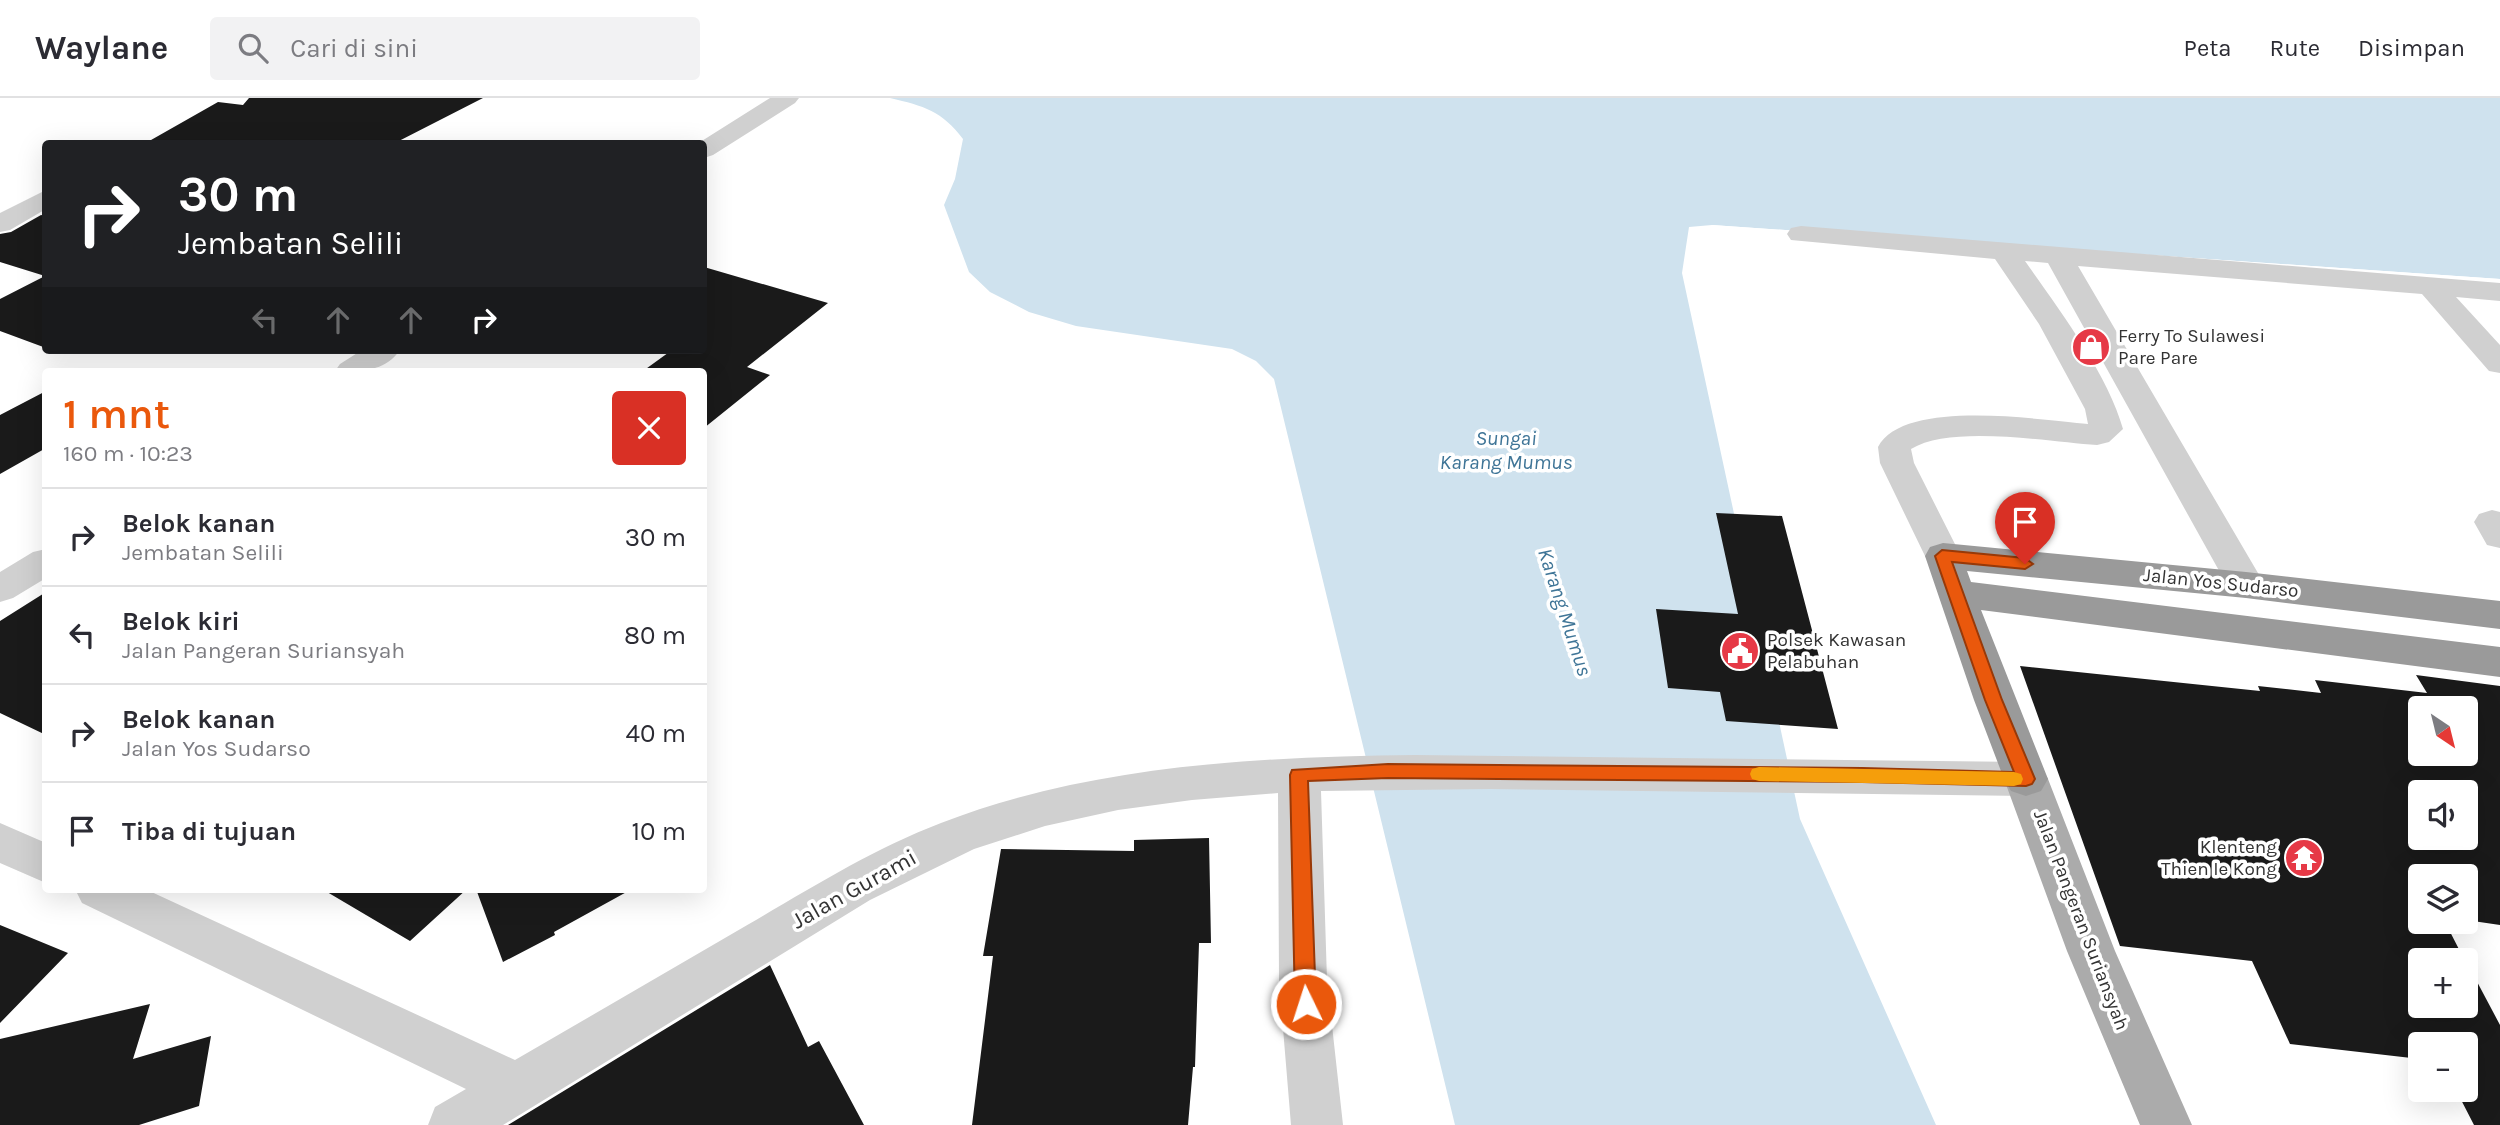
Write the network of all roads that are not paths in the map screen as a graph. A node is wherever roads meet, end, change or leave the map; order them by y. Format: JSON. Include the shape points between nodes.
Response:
{"nodes":[{"id":1,"x":788,"y":98,"type":"edge"},
{"id":2,"x":707,"y":148,"type":"edge"},
{"id":3,"x":42,"y":200,"type":"dead end"},
{"id":4,"x":0,"y":224,"type":"edge"},
{"id":5,"x":1801,"y":234,"type":"dead end"},
{"id":6,"x":2003,"y":250,"type":"junction"},
{"id":7,"x":2058,"y":255,"type":"junction"},
{"id":8,"x":2432,"y":288,"type":"junction"},
{"id":9,"x":2500,"y":292,"type":"edge"},
{"id":10,"x":378,"y":354,"type":"edge"},
{"id":11,"x":2500,"y":364,"type":"edge"},
{"id":12,"x":356,"y":368,"type":"edge"},
{"id":13,"x":1942,"y":556,"type":"junction"},
{"id":14,"x":42,"y":563,"type":"edge"},
{"id":15,"x":2246,"y":585,"type":"junction"},
{"id":16,"x":0,"y":589,"type":"edge"},
{"id":17,"x":1956,"y":594,"type":"junction"},
{"id":18,"x":2500,"y":615,"type":"edge"},
{"id":19,"x":2500,"y":662,"type":"edge"},
{"id":20,"x":1299,"y":775,"type":"junction"},
{"id":21,"x":2026,"y":779,"type":"junction"},
{"id":22,"x":0,"y":842,"type":"edge"},
{"id":23,"x":42,"y":862,"type":"edge"},
{"id":24,"x":106,"y":893,"type":"edge"},
{"id":25,"x":517,"y":1087,"type":"junction"},
{"id":26,"x":454,"y":1125,"type":"edge"},
{"id":27,"x":1317,"y":1125,"type":"edge"},
{"id":28,"x":2166,"y":1125,"type":"edge"}],
"edges":[{"from":1,"to":2,"type":"street"},
{"from":3,"to":4,"type":"street"},
{"from":5,"to":6,"type":"street"},
{"from":6,"to":7,"type":"street"},
{"from":6,"to":13,"type":"street","via":[[2054,324],[2101,409],[2106,429],[2097,435],[1940,427],[1898,442],[1894,450],[1897,463]]},
{"from":7,"to":8,"type":"street"},
{"from":7,"to":15,"type":"street"},
{"from":8,"to":9,"type":"street"},
{"from":8,"to":11,"type":"street"},
{"from":10,"to":12,"type":"street"},
{"from":13,"to":15,"type":"highway","name":"Jalan Yos Sudarso"},
{"from":13,"to":17,"type":"highway","name":"Jalan Pangeran Suriansyah"},
{"from":14,"to":16,"type":"street"},
{"from":15,"to":18,"type":"highway","name":"Jalan Yos Sudarso"},
{"from":17,"to":19,"type":"highway"},
{"from":17,"to":21,"type":"highway","name":"Jalan Pangeran Suriansyah"},
{"from":20,"to":21,"type":"street","name":"Jalan Gurami","via":[[1360,771]]},
{"from":20,"to":25,"type":"street","name":"Jalan Gurami","via":[[1174,783],[1097,796],[971,830],[854,886]]},
{"from":20,"to":27,"type":"street","via":[[1303,980]]},
{"from":21,"to":28,"type":"main road","name":"Jalan Pangeran Suriansyah","via":[[2091,951]]},
{"from":22,"to":23,"type":"street"},
{"from":24,"to":25,"type":"street"},
{"from":25,"to":26,"type":"street","name":"Jalan Gurami"}]}
